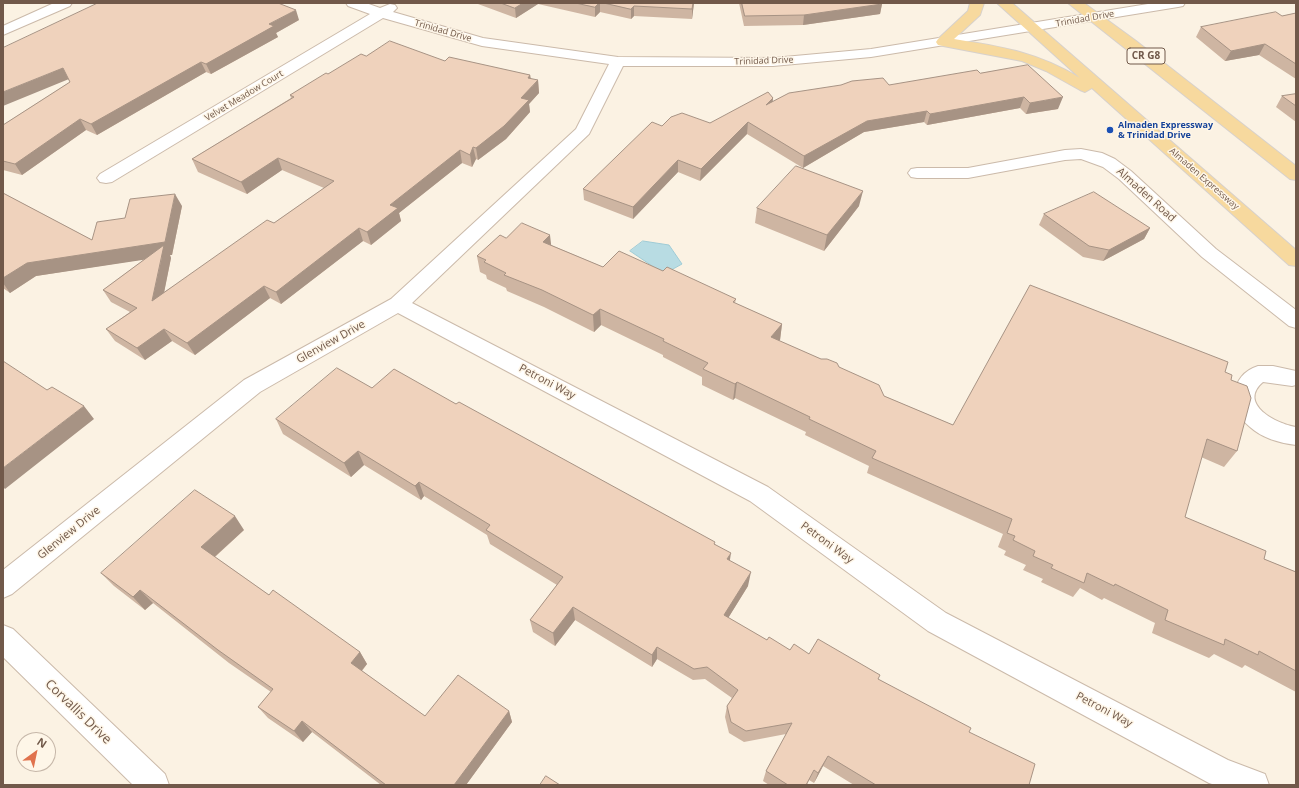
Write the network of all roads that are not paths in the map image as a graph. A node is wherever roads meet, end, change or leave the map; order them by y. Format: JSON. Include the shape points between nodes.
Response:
{"nodes":[{"id":1,"x":65,"y":3,"type":"edge"},
{"id":2,"x":353,"y":3,"type":"edge"},
{"id":3,"x":399,"y":3,"type":"edge"},
{"id":4,"x":977,"y":3,"type":"edge"},
{"id":5,"x":1004,"y":3,"type":"edge"},
{"id":6,"x":1075,"y":3,"type":"edge"},
{"id":7,"x":1178,"y":3,"type":"edge"},
{"id":8,"x":381,"y":13,"type":"junction"},
{"id":9,"x":1094,"y":17,"type":"junction"},
{"id":10,"x":1033,"y":28,"type":"junction"},
{"id":11,"x":3,"y":31,"type":"edge"},
{"id":12,"x":943,"y":42,"type":"junction"},
{"id":13,"x":618,"y":61,"type":"junction"},
{"id":14,"x":1120,"y":105,"type":"junction"},
{"id":15,"x":917,"y":173,"type":"dead end"},
{"id":16,"x":1296,"y":175,"type":"edge"},
{"id":17,"x":106,"y":178,"type":"dead end"},
{"id":18,"x":1296,"y":260,"type":"edge"},
{"id":19,"x":398,"y":304,"type":"junction"},
{"id":20,"x":1296,"y":321,"type":"edge"},
{"id":21,"x":1292,"y":378,"type":"dead end"},
{"id":22,"x":1296,"y":436,"type":"edge"},
{"id":23,"x":3,"y":586,"type":"edge"},
{"id":24,"x":3,"y":638,"type":"edge"},
{"id":25,"x":154,"y":785,"type":"edge"},
{"id":26,"x":1254,"y":785,"type":"edge"}],
"edges":[{"from":1,"to":11,"type":"street"},
{"from":2,"to":8,"type":"street","name":"Trinidad Drive"},
{"from":3,"to":8,"type":"street","name":"Velvet Meadow Court"},
{"from":4,"to":12,"type":"main road","via":[[975,12]]},
{"from":5,"to":10,"type":"main road","name":"Almaden Expressway"},
{"from":6,"to":9,"type":"main road","number":"CR G8"},
{"from":7,"to":9,"type":"street","name":"Trinidad Drive"},
{"from":8,"to":13,"type":"street","name":"Trinidad Drive","via":[[482,42]]},
{"from":8,"to":17,"type":"street","name":"Velvet Meadow Court"},
{"from":9,"to":10,"type":"street","name":"Trinidad Drive"},
{"from":9,"to":16,"type":"main road","number":"CR G8"},
{"from":10,"to":12,"type":"street","name":"Trinidad Drive"},
{"from":10,"to":14,"type":"main road","name":"Almaden Expressway"},
{"from":12,"to":13,"type":"street","name":"Trinidad Drive","via":[[871,53],[773,62]]},
{"from":12,"to":14,"type":"main road","via":[[1013,54],[1040,62]]},
{"from":13,"to":19,"type":"street","name":"Glenview Drive","via":[[583,131]]},
{"from":14,"to":18,"type":"main road","name":"Almaden Expressway"},
{"from":15,"to":20,"type":"street","name":"Almaden Road","via":[[968,173],[1065,155],[1081,154],[1096,157],[1126,175],[1209,253]]},
{"from":19,"to":23,"type":"street","name":"Glenview Drive","via":[[252,386]]},
{"from":19,"to":26,"type":"street","name":"Petroni Way","via":[[759,494],[936,622],[1220,772]]},
{"from":21,"to":22,"type":"street","via":[[1258,374],[1247,385],[1245,397],[1248,409],[1255,420],[1282,435]]},
{"from":24,"to":25,"type":"street","name":"Corvallis Drive"}]}
